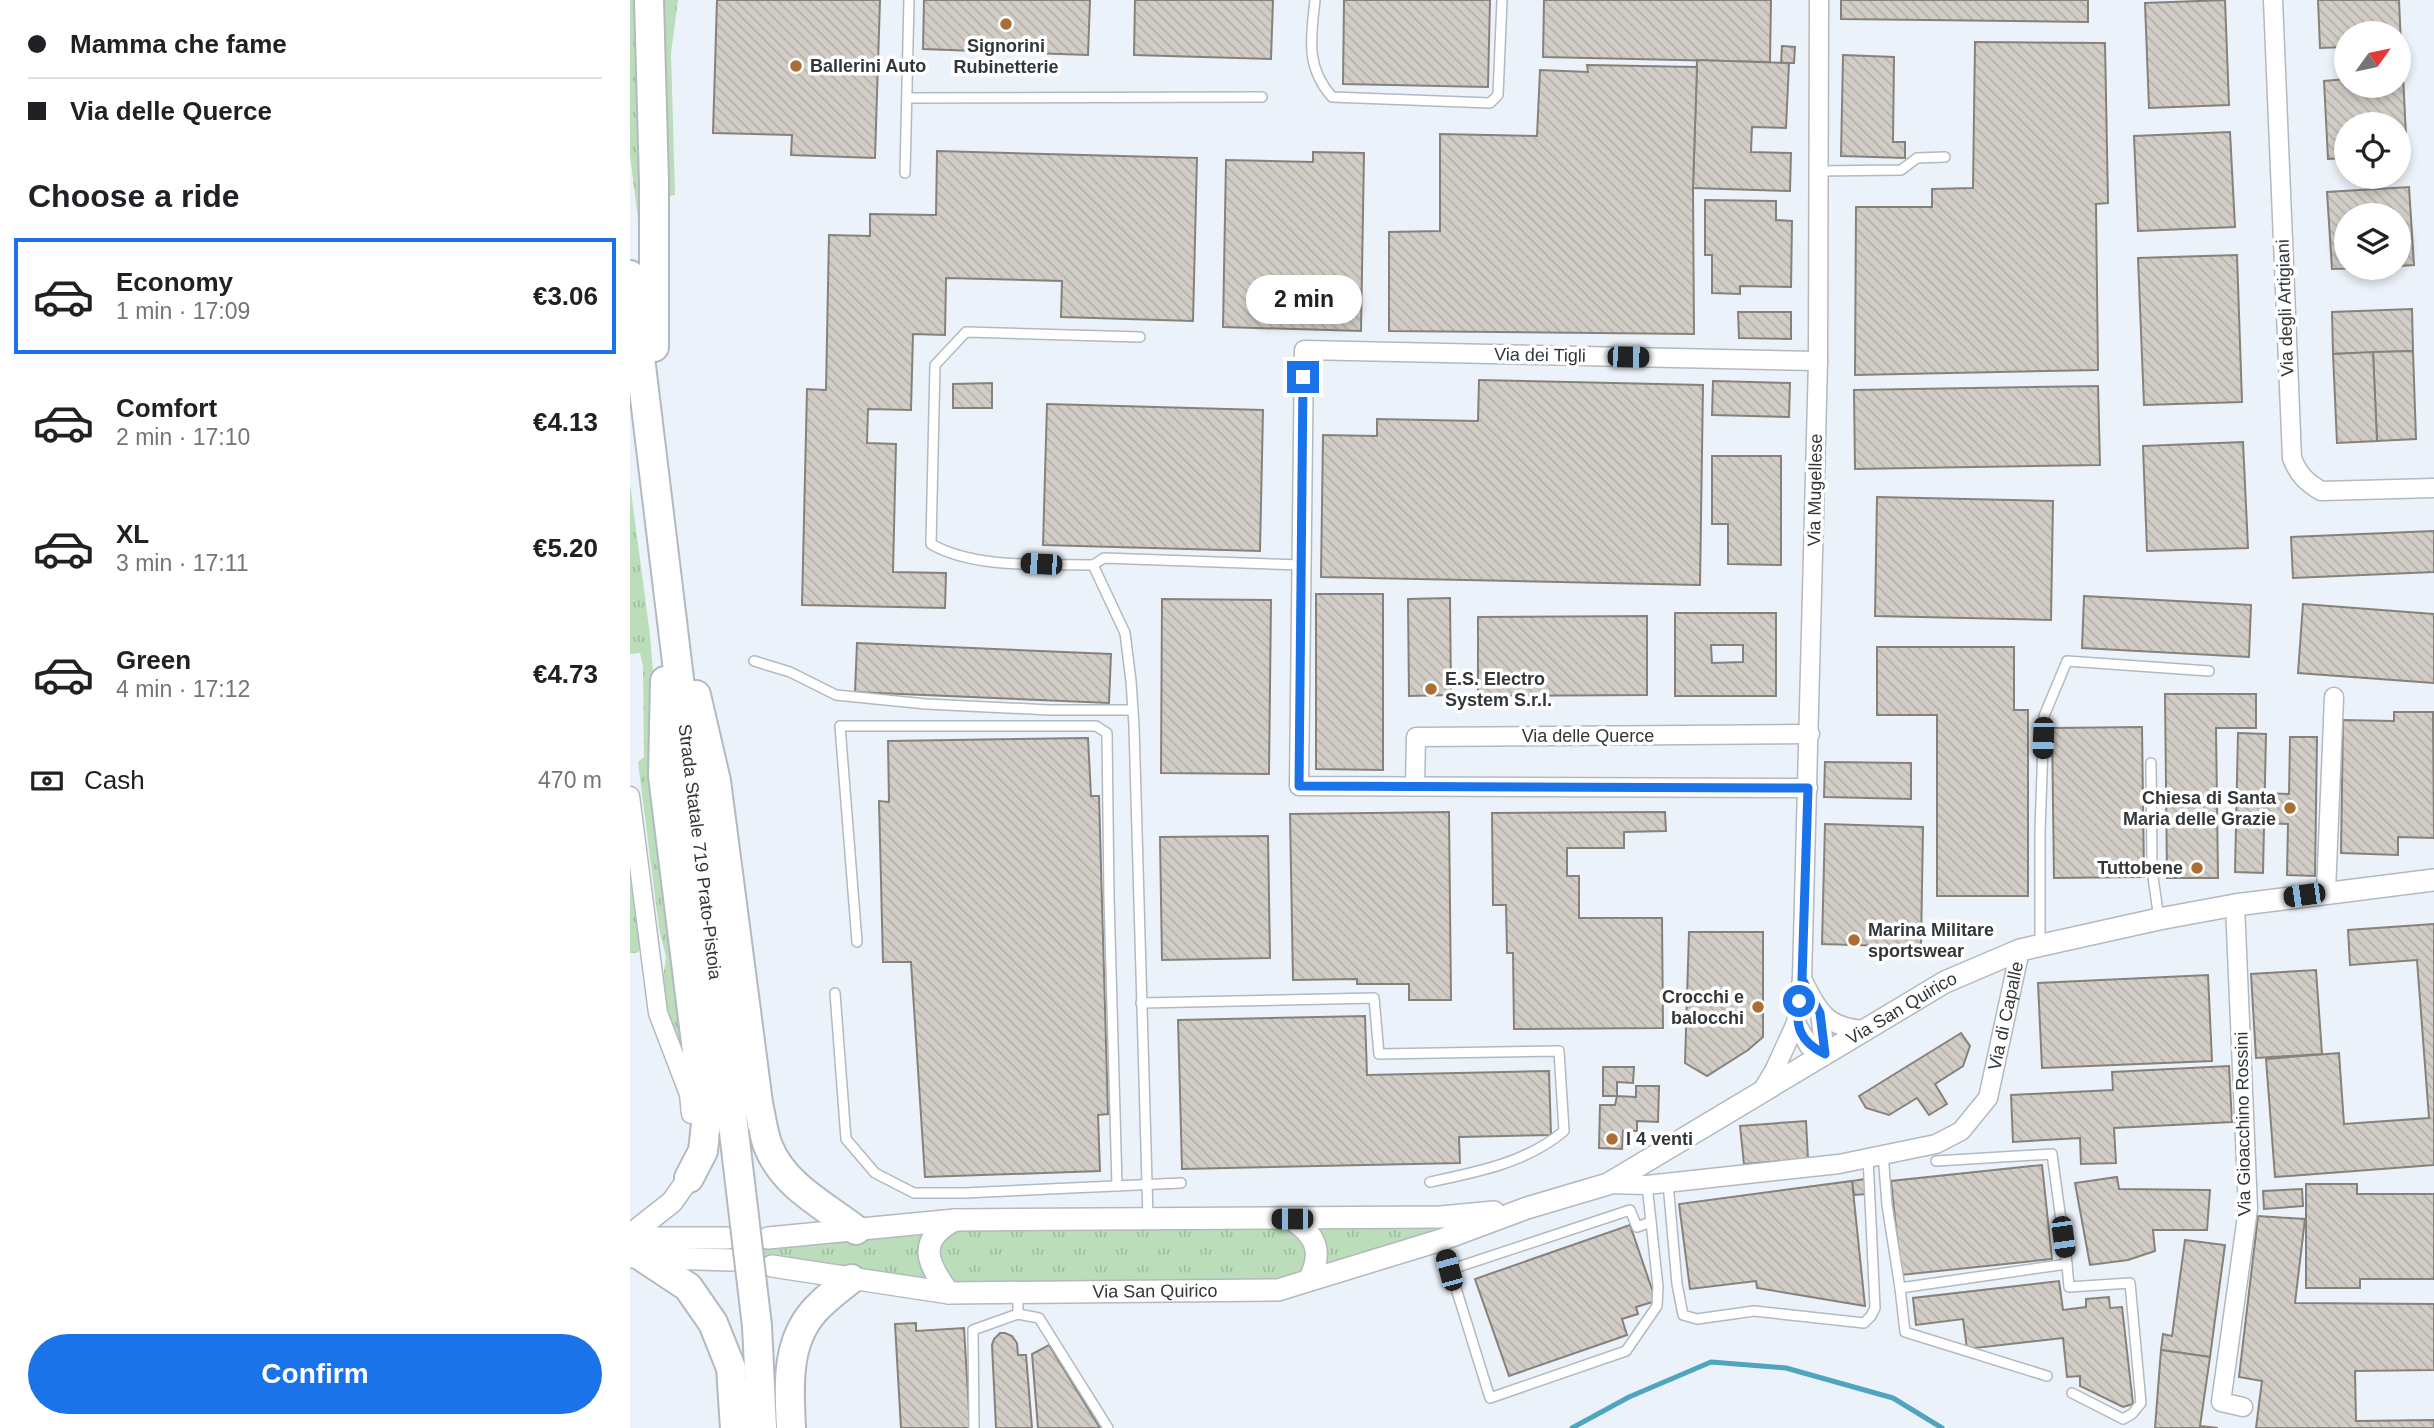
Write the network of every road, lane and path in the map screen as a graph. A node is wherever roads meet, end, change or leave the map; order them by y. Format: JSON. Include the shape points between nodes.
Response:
{"nodes":[{"id":1,"x":649,"y":0,"type":"edge"},
{"id":2,"x":909,"y":0,"type":"edge"},
{"id":3,"x":1314,"y":0,"type":"edge"},
{"id":4,"x":1502,"y":0,"type":"edge"},
{"id":5,"x":1819,"y":0,"type":"edge"},
{"id":6,"x":2273,"y":0,"type":"edge"},
{"id":7,"x":1262,"y":97,"type":"dead end"},
{"id":8,"x":907,"y":98,"type":"junction"},
{"id":9,"x":1945,"y":157,"type":"dead end"},
{"id":10,"x":1817,"y":171,"type":"junction"},
{"id":11,"x":905,"y":173,"type":"dead end"},
{"id":12,"x":630,"y":275,"type":"edge"},
{"id":13,"x":1140,"y":337,"type":"dead end"},
{"id":14,"x":1818,"y":362,"type":"junction"},
{"id":15,"x":630,"y":384,"type":"edge"},
{"id":16,"x":654,"y":469,"type":"junction"},
{"id":17,"x":2434,"y":488,"type":"edge"},
{"id":18,"x":1093,"y":565,"type":"junction"},
{"id":19,"x":1301,"y":565,"type":"junction"},
{"id":20,"x":667,"y":581,"type":"junction"},
{"id":21,"x":754,"y":661,"type":"dead end"},
{"id":22,"x":2209,"y":671,"type":"dead end"},
{"id":23,"x":2334,"y":697,"type":"dead end"},
{"id":24,"x":1133,"y":710,"type":"junction"},
{"id":25,"x":1810,"y":734,"type":"junction"},
{"id":26,"x":2151,"y":762,"type":"dead end"},
{"id":27,"x":1415,"y":786,"type":"junction"},
{"id":28,"x":1808,"y":788,"type":"junction"},
{"id":29,"x":630,"y":796,"type":"edge"},
{"id":30,"x":2434,"y":880,"type":"edge"},
{"id":31,"x":2326,"y":892,"type":"junction"},
{"id":32,"x":2235,"y":905,"type":"junction"},
{"id":33,"x":2159,"y":919,"type":"junction"},
{"id":34,"x":857,"y":942,"type":"dead end"},
{"id":35,"x":2030,"y":947,"type":"junction"},
{"id":36,"x":1802,"y":979,"type":"junction"},
{"id":37,"x":835,"y":993,"type":"dead end"},
{"id":38,"x":1141,"y":1003,"type":"junction"},
{"id":39,"x":1820,"y":1013,"type":"junction"},
{"id":40,"x":1796,"y":1023,"type":"junction"},
{"id":41,"x":1866,"y":1030,"type":"junction"},
{"id":42,"x":1825,"y":1054,"type":"junction"},
{"id":43,"x":1760,"y":1094,"type":"junction"},
{"id":44,"x":1875,"y":1155,"type":"junction"},
{"id":45,"x":1936,"y":1161,"type":"dead end"},
{"id":46,"x":688,"y":1178,"type":"junction"},
{"id":47,"x":1430,"y":1182,"type":"dead end"},
{"id":48,"x":1181,"y":1183,"type":"dead end"},
{"id":49,"x":1668,"y":1183,"type":"junction"},
{"id":50,"x":1147,"y":1184,"type":"junction"},
{"id":51,"x":1608,"y":1184,"type":"junction"},
{"id":52,"x":1647,"y":1185,"type":"junction"},
{"id":53,"x":1117,"y":1186,"type":"junction"},
{"id":54,"x":1527,"y":1209,"type":"junction"},
{"id":55,"x":1292,"y":1219,"type":"junction"},
{"id":56,"x":955,"y":1220,"type":"junction"},
{"id":57,"x":1148,"y":1220,"type":"junction"},
{"id":58,"x":1651,"y":1222,"type":"junction"},
{"id":59,"x":856,"y":1230,"type":"junction"},
{"id":60,"x":727,"y":1238,"type":"dead end"},
{"id":61,"x":768,"y":1238,"type":"dead end"},
{"id":62,"x":1441,"y":1240,"type":"junction"},
{"id":63,"x":633,"y":1247,"type":"edge"},
{"id":64,"x":731,"y":1260,"type":"dead end"},
{"id":65,"x":2067,"y":1264,"type":"junction"},
{"id":66,"x":772,"y":1266,"type":"dead end"},
{"id":67,"x":1449,"y":1270,"type":"junction"},
{"id":68,"x":851,"y":1279,"type":"junction"},
{"id":69,"x":1309,"y":1280,"type":"junction"},
{"id":70,"x":1900,"y":1288,"type":"junction"},
{"id":71,"x":1018,"y":1291,"type":"junction"},
{"id":72,"x":949,"y":1293,"type":"junction"},
{"id":73,"x":1018,"y":1314,"type":"junction"},
{"id":74,"x":2046,"y":1376,"type":"dead end"},
{"id":75,"x":2072,"y":1393,"type":"dead end"},
{"id":76,"x":2243,"y":1407,"type":"dead end"},
{"id":77,"x":735,"y":1428,"type":"edge"},
{"id":78,"x":762,"y":1428,"type":"edge"},
{"id":79,"x":792,"y":1428,"type":"edge"},
{"id":80,"x":974,"y":1428,"type":"edge"},
{"id":81,"x":1108,"y":1428,"type":"edge"}],
"edges":[{"from":1,"to":16,"type":"highway"},
{"from":2,"to":8,"type":"lane"},
{"from":3,"to":4,"type":"lane","via":[[1312,61],[1319,82],[1332,97],[1476,103],[1490,103],[1498,95]]},
{"from":5,"to":10,"type":"street","name":"Via Mugellese"},
{"from":6,"to":17,"type":"street","name":"Via degli Artigiani","via":[[2291,458],[2306,481],[2321,491]]},
{"from":7,"to":8,"type":"lane"},
{"from":8,"to":11,"type":"lane"},
{"from":9,"to":10,"type":"lane","via":[[1917,158],[1901,170]]},
{"from":10,"to":14,"type":"street","name":"Via Mugellese"},
{"from":12,"to":16,"type":"highway","name":"Strada Statale 719 Prato-Pistoia"},
{"from":13,"to":18,"type":"lane","via":[[966,332],[935,365],[931,544],[948,554],[976,560]]},
{"from":14,"to":19,"type":"street","name":"Via dei Tigli","via":[[1304,350]]},
{"from":14,"to":25,"type":"street","name":"Via Mugellese"},
{"from":15,"to":16,"type":"highway"},
{"from":16,"to":20,"type":"highway","name":"Strada Statale 719 Prato-Pistoia"},
{"from":18,"to":19,"type":"lane","via":[[1104,558]]},
{"from":18,"to":24,"type":"lane","via":[[1125,633]]},
{"from":19,"to":27,"type":"street","via":[[1299,786]]},
{"from":20,"to":46,"type":"highway","via":[[663,776],[706,1124],[702,1152]]},
{"from":20,"to":59,"type":"highway","via":[[716,781],[767,1145],[791,1181]]},
{"from":20,"to":78,"type":"highway","name":"Strada Statale 719 Prato-Pistoia","bridge":true,"via":[[757,1326]]},
{"from":21,"to":24,"type":"lane","via":[[790,672],[836,695],[926,704]]},
{"from":22,"to":35,"type":"lane","via":[[2067,661],[2044,716]]},
{"from":23,"to":31,"type":"street"},
{"from":24,"to":38,"type":"lane"},
{"from":25,"to":27,"type":"street","name":"Via delle Querce","via":[[1416,737]]},
{"from":25,"to":28,"type":"street","name":"Via Mugellese"},
{"from":26,"to":33,"type":"lane","via":[[2152,870]]},
{"from":27,"to":28,"type":"street"},
{"from":28,"to":36,"type":"street","name":"Via Mugellese"},
{"from":29,"to":46,"type":"street","via":[[658,1013],[689,1094],[693,1125]]},
{"from":30,"to":31,"type":"street","name":"Via di Capalle"},
{"from":31,"to":32,"type":"street","name":"Via di Capalle"},
{"from":32,"to":33,"type":"street","name":"Via di Capalle"},
{"from":32,"to":76,"type":"street","name":"Via Gioacchino Rossini","via":[[2248,1209],[2221,1402]]},
{"from":33,"to":35,"type":"street","name":"Via di Capalle"},
{"from":34,"to":53,"type":"lane","via":[[840,726],[1096,726],[1107,733]]},
{"from":35,"to":41,"type":"street","name":"Via San Quirico","via":[[1945,982]]},
{"from":35,"to":44,"type":"street","name":"Via di Capalle","via":[[2007,1005],[1988,1098],[1961,1131],[1936,1144]]},
{"from":36,"to":39,"type":"street","name":"Via Mugellese"},
{"from":36,"to":40,"type":"street","name":"Via Mugellese"},
{"from":37,"to":53,"type":"lane","via":[[846,1139],[875,1173],[914,1193]]},
{"from":38,"to":47,"type":"lane","via":[[1374,998],[1379,1054],[1559,1051],[1564,1132],[1547,1146],[1515,1160]]},
{"from":38,"to":50,"type":"lane"},
{"from":39,"to":41,"type":"street","via":[[1845,1028]]},
{"from":39,"to":42,"type":"street","name":"Via Mugellese"},
{"from":40,"to":42,"type":"street","via":[[1810,1046]]},
{"from":40,"to":43,"type":"street","name":"Via Mugellese"},
{"from":41,"to":42,"type":"street","name":"Via San Quirico"},
{"from":42,"to":43,"type":"street","name":"Via San Quirico"},
{"from":43,"to":51,"type":"street","name":"Via San Quirico"},
{"from":44,"to":49,"type":"street","name":"Via di Capalle","via":[[1839,1164]]},
{"from":44,"to":49,"type":"lane","via":[[1875,1308],[1864,1323],[1754,1311],[1697,1319],[1684,1315]]},
{"from":44,"to":70,"type":"lane"},
{"from":45,"to":65,"type":"lane","via":[[2052,1154]]},
{"from":46,"to":63,"type":"street"},
{"from":48,"to":50,"type":"lane"},
{"from":49,"to":52,"type":"street","name":"Via di Capalle"},
{"from":50,"to":53,"type":"lane"},
{"from":50,"to":57,"type":"lane"},
{"from":51,"to":52,"type":"street","name":"Via di Capalle"},
{"from":51,"to":54,"type":"street","name":"Via San Quirico"},
{"from":52,"to":58,"type":"lane"},
{"from":54,"to":55,"type":"street","name":"Via San Quirico","via":[[1441,1217]]},
{"from":54,"to":62,"type":"street","name":"Via San Quirico"},
{"from":55,"to":57,"type":"street","name":"Via San Quirico"},
{"from":55,"to":69,"type":"street","via":[[1306,1228],[1315,1246],[1317,1265]]},
{"from":56,"to":57,"type":"street","name":"Via San Quirico"},
{"from":56,"to":59,"type":"street","name":"Via San Quirico"},
{"from":56,"to":72,"type":"street","via":[[943,1226],[928,1249],[934,1274]]},
{"from":58,"to":67,"type":"lane","via":[[1637,1227],[1630,1210]]},
{"from":58,"to":67,"type":"lane","via":[[1657,1306],[1626,1350],[1490,1398]]},
{"from":59,"to":61,"type":"street","name":"Via San Quirico"},
{"from":60,"to":63,"type":"street"},
{"from":62,"to":67,"type":"lane"},
{"from":62,"to":69,"type":"street","name":"Via San Quirico"},
{"from":63,"to":64,"type":"street"},
{"from":63,"to":77,"type":"highway","via":[[688,1287],[713,1323],[730,1368]]},
{"from":65,"to":70,"type":"lane"},
{"from":65,"to":75,"type":"lane","via":[[2069,1287],[2130,1283],[2141,1404],[2123,1419]]},
{"from":66,"to":68,"type":"street","name":"Via San Quirico"},
{"from":68,"to":72,"type":"street","name":"Via San Quirico"},
{"from":68,"to":79,"type":"highway","via":[[819,1305],[792,1349]]},
{"from":69,"to":71,"type":"street","name":"Via San Quirico","via":[[1278,1290]]},
{"from":70,"to":74,"type":"lane","via":[[1905,1332]]},
{"from":71,"to":72,"type":"street","name":"Via San Quirico"},
{"from":71,"to":73,"type":"lane"},
{"from":73,"to":80,"type":"lane","via":[[973,1330]]},
{"from":73,"to":81,"type":"lane","via":[[1039,1318]]}]}
